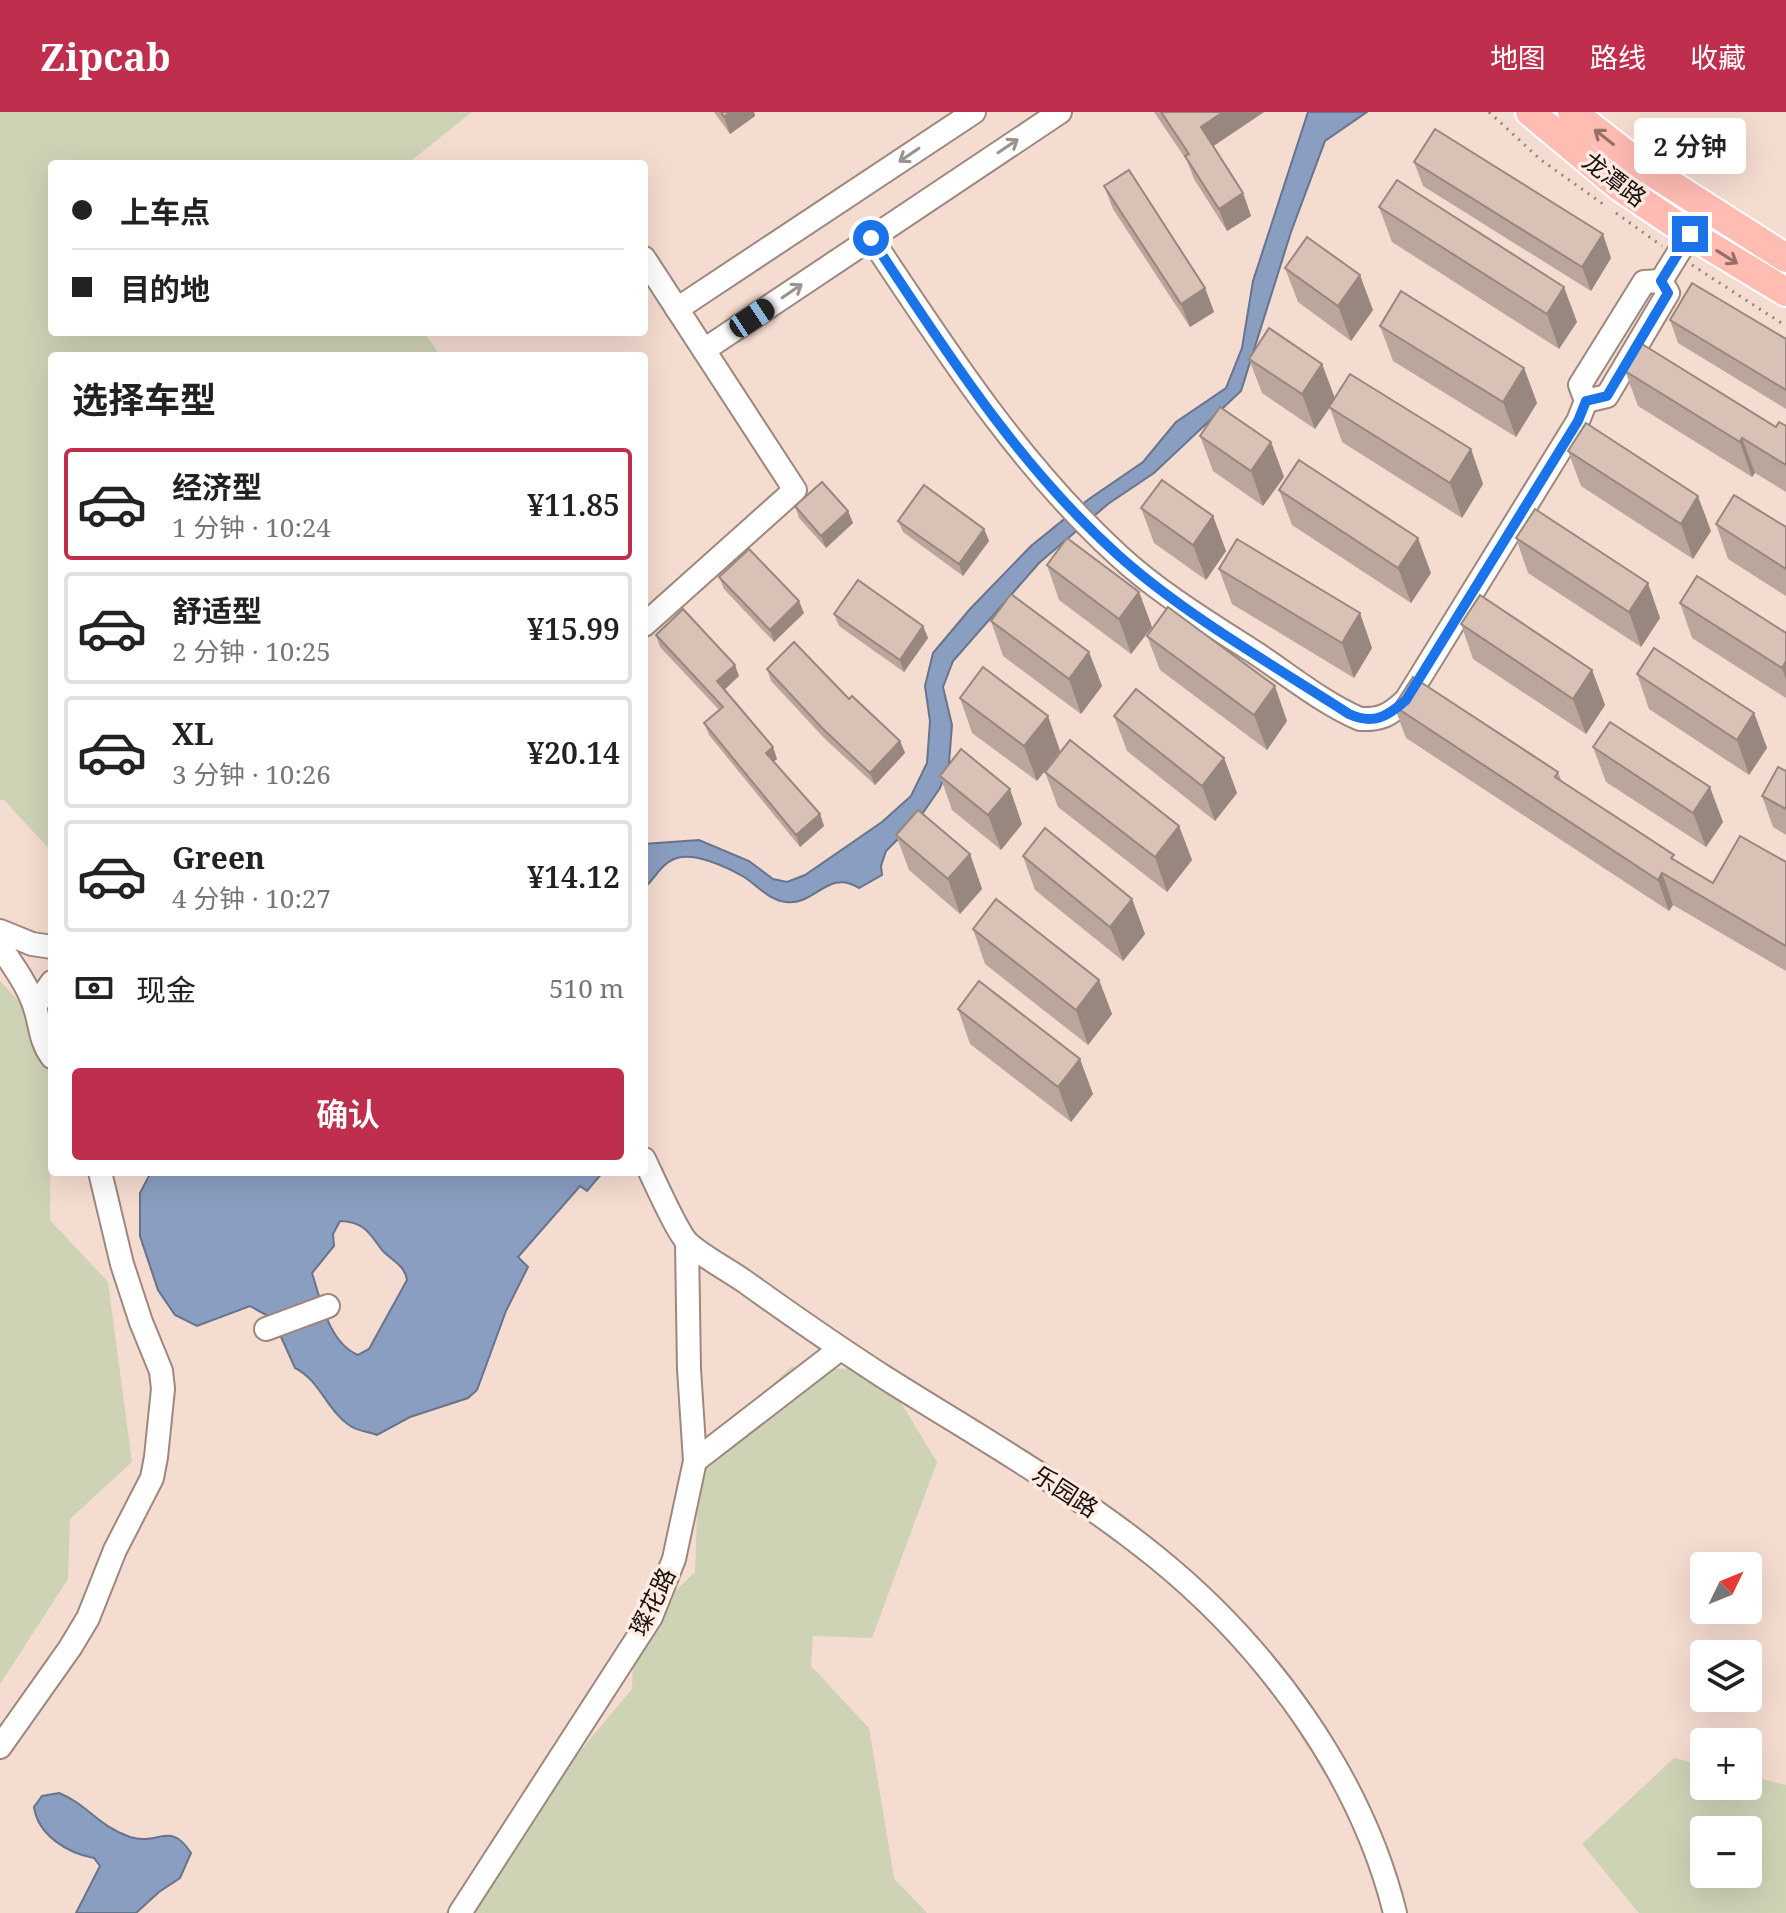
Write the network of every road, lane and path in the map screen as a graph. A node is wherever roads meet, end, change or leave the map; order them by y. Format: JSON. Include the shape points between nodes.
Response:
{"nodes":[{"id":1,"x":974,"y":112,"type":"edge"},
{"id":2,"x":1060,"y":112,"type":"edge"},
{"id":3,"x":1489,"y":112,"type":"edge"},
{"id":4,"x":1530,"y":112,"type":"edge"},
{"id":5,"x":1572,"y":112,"type":"edge"},
{"id":6,"x":871,"y":238,"type":"junction"},
{"id":7,"x":1683,"y":245,"type":"junction"},
{"id":8,"x":1786,"y":258,"type":"edge"},
{"id":9,"x":648,"y":264,"type":"edge"},
{"id":10,"x":1786,"y":292,"type":"edge"},
{"id":11,"x":677,"y":309,"type":"junction"},
{"id":12,"x":1786,"y":326,"type":"edge"},
{"id":13,"x":704,"y":350,"type":"junction"},
{"id":14,"x":648,"y":621,"type":"edge"},
{"id":15,"x":0,"y":931,"type":"edge"},
{"id":16,"x":0,"y":946,"type":"edge"},
{"id":17,"x":48,"y":946,"type":"edge"},
{"id":18,"x":48,"y":988,"type":"edge"},
{"id":19,"x":35,"y":1006,"type":"junction"},
{"id":20,"x":48,"y":1051,"type":"edge"},
{"id":21,"x":648,"y":1167,"type":"edge"},
{"id":22,"x":101,"y":1176,"type":"edge"},
{"id":23,"x":687,"y":1243,"type":"junction"},
{"id":24,"x":328,"y":1306,"type":"dead end"},
{"id":25,"x":266,"y":1329,"type":"dead end"},
{"id":26,"x":840,"y":1349,"type":"junction"},
{"id":27,"x":695,"y":1461,"type":"junction"},
{"id":28,"x":0,"y":1747,"type":"edge"},
{"id":29,"x":460,"y":1913,"type":"edge"},
{"id":30,"x":1395,"y":1913,"type":"edge"}],
"edges":[{"from":1,"to":11,"type":"street","one_way":true},
{"from":6,"to":2,"type":"street","one_way":true},
{"from":3,"to":7,"type":"path","via":[[1541,160]]},
{"from":4,"to":7,"type":"main road","name":"龙潭路"},
{"from":8,"to":5,"type":"main road","name":"龙潭路","one_way":true,"via":[[1639,164]]},
{"from":6,"to":7,"type":"street","via":[[983,404],[1030,464],[1119,556],[1196,614],[1349,714],[1378,720],[1406,700],[1586,401],[1607,396],[1668,293],[1661,281]]},
{"from":13,"to":6,"type":"street","one_way":true},
{"from":7,"to":10,"type":"main road","name":"龙潭路","one_way":true},
{"from":7,"to":12,"type":"path"},
{"from":9,"to":11,"type":"street"},
{"from":11,"to":13,"type":"street"},
{"from":13,"to":14,"type":"street","via":[[795,490]]},
{"from":15,"to":17,"type":"street"},
{"from":16,"to":19,"type":"street"},
{"from":18,"to":19,"type":"street"},
{"from":19,"to":20,"type":"street"},
{"from":21,"to":23,"type":"street","name":"乐园路"},
{"from":22,"to":28,"type":"street","via":[[122,1264],[161,1371],[156,1457],[152,1478],[88,1618]]},
{"from":23,"to":26,"type":"street","name":"乐园路"},
{"from":23,"to":27,"type":"street","name":"璨花路"},
{"from":24,"to":25,"type":"street"},
{"from":26,"to":27,"type":"street"},
{"from":26,"to":30,"type":"street","name":"乐园路","via":[[1092,1509],[1158,1558],[1215,1612],[1292,1700],[1339,1774],[1369,1833]]},
{"from":27,"to":29,"type":"street","name":"璨花路","via":[[674,1559],[651,1617]]}]}
